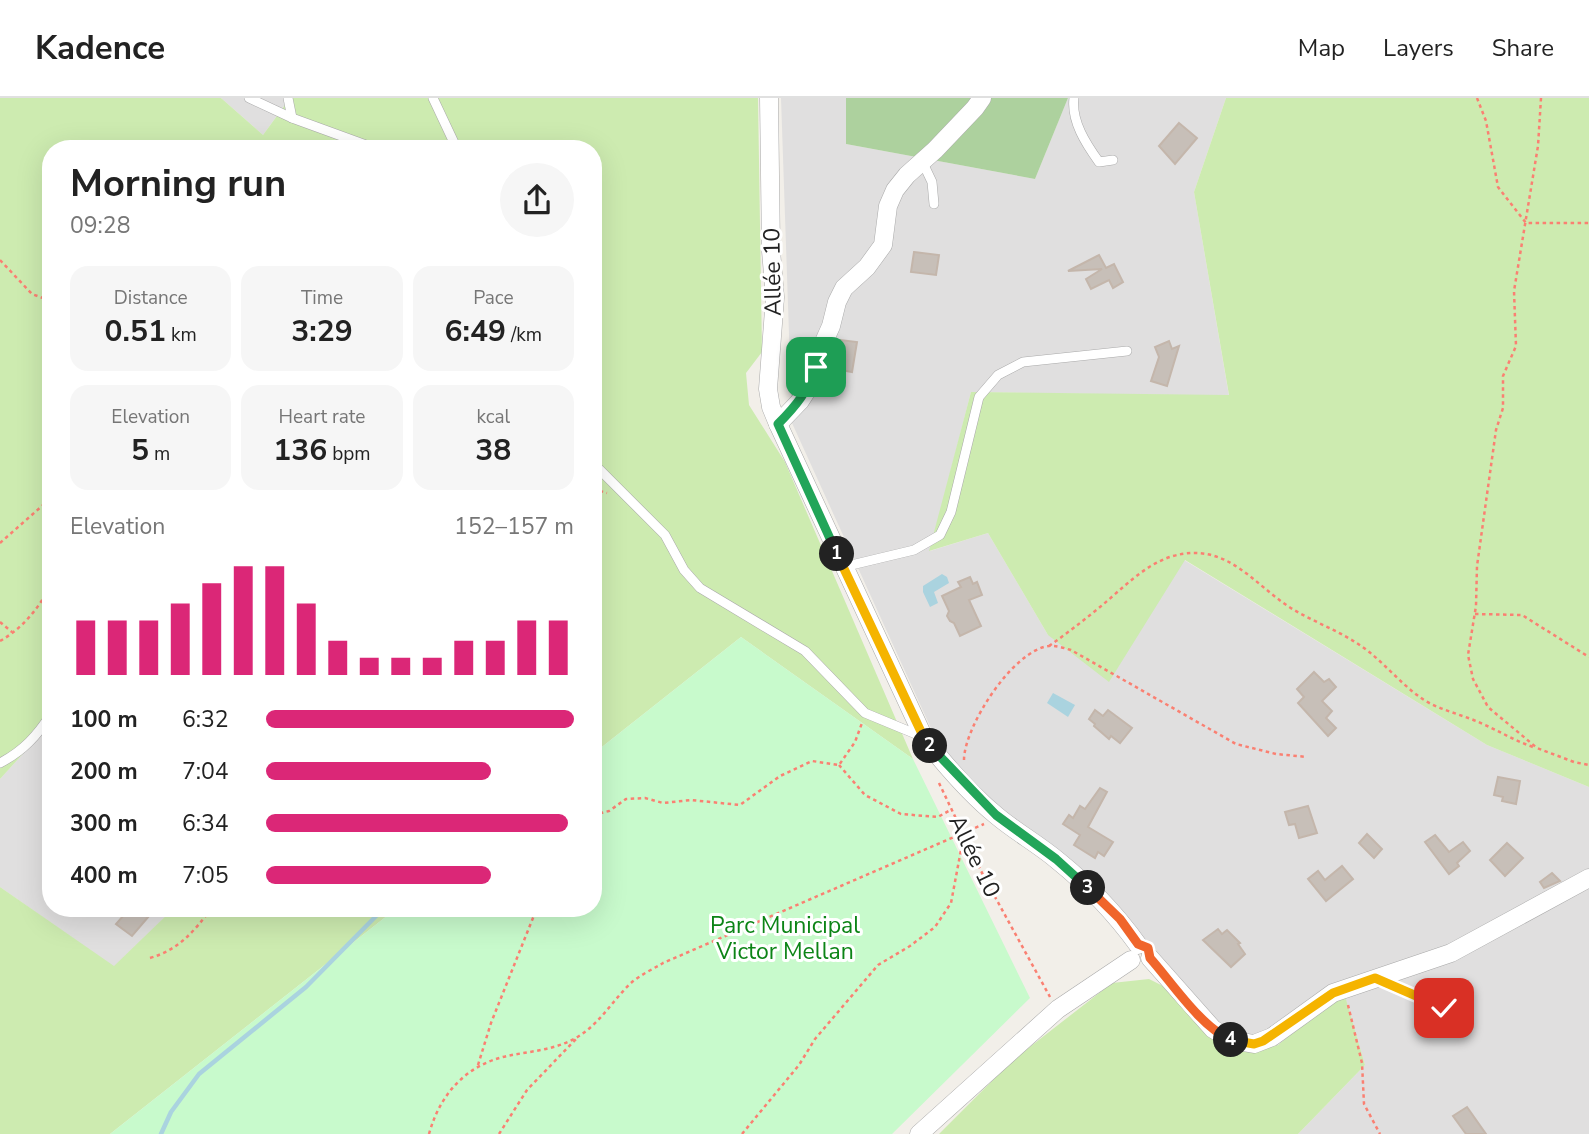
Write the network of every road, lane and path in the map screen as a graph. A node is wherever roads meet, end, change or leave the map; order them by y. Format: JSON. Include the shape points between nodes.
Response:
{"nodes":[{"id":1,"x":249,"y":98,"type":"edge"},
{"id":2,"x":288,"y":98,"type":"edge"},
{"id":3,"x":433,"y":98,"type":"edge"},
{"id":4,"x":769,"y":98,"type":"edge"},
{"id":5,"x":982,"y":98,"type":"edge"},
{"id":6,"x":1074,"y":98,"type":"edge"},
{"id":7,"x":1477,"y":98,"type":"edge"},
{"id":8,"x":1541,"y":98,"type":"edge"},
{"id":9,"x":292,"y":118,"type":"junction"},
{"id":10,"x":352,"y":140,"type":"edge"},
{"id":11,"x":453,"y":140,"type":"edge"},
{"id":12,"x":1113,"y":160,"type":"dead end"},
{"id":13,"x":922,"y":161,"type":"junction"},
{"id":14,"x":934,"y":204,"type":"dead end"},
{"id":15,"x":1525,"y":223,"type":"junction"},
{"id":16,"x":1589,"y":223,"type":"edge"},
{"id":17,"x":0,"y":260,"type":"edge"},
{"id":18,"x":42,"y":298,"type":"edge"},
{"id":19,"x":1127,"y":351,"type":"dead end"},
{"id":20,"x":778,"y":424,"type":"junction"},
{"id":21,"x":602,"y":472,"type":"edge"},
{"id":22,"x":42,"y":506,"type":"edge"},
{"id":23,"x":0,"y":543,"type":"edge"},
{"id":24,"x":843,"y":566,"type":"junction"},
{"id":25,"x":42,"y":601,"type":"edge"},
{"id":26,"x":1474,"y":614,"type":"junction"},
{"id":27,"x":0,"y":622,"type":"edge"},
{"id":28,"x":12,"y":632,"type":"junction"},
{"id":29,"x":0,"y":640,"type":"edge"},
{"id":30,"x":1049,"y":646,"type":"junction"},
{"id":31,"x":1589,"y":657,"type":"edge"},
{"id":32,"x":865,"y":713,"type":"junction"},
{"id":33,"x":42,"y":727,"type":"edge"},
{"id":34,"x":924,"y":738,"type":"junction"},
{"id":35,"x":1537,"y":748,"type":"junction"},
{"id":36,"x":1307,"y":757,"type":"dead end"},
{"id":37,"x":0,"y":763,"type":"edge"},
{"id":38,"x":839,"y":765,"type":"junction"},
{"id":39,"x":1589,"y":765,"type":"edge"},
{"id":40,"x":935,"y":774,"type":"dead end"},
{"id":41,"x":965,"y":785,"type":"junction"},
{"id":42,"x":952,"y":809,"type":"junction"},
{"id":43,"x":602,"y":813,"type":"edge"},
{"id":44,"x":996,"y":815,"type":"junction"},
{"id":45,"x":964,"y":834,"type":"junction"},
{"id":46,"x":1589,"y":878,"type":"edge"},
{"id":47,"x":205,"y":917,"type":"edge"},
{"id":48,"x":533,"y":917,"type":"edge"},
{"id":49,"x":1140,"y":954,"type":"junction"},
{"id":50,"x":150,"y":958,"type":"dead end"},
{"id":51,"x":1375,"y":978,"type":"junction"},
{"id":52,"x":1344,"y":989,"type":"junction"},
{"id":53,"x":1444,"y":1008,"type":"dead end"},
{"id":54,"x":1058,"y":1009,"type":"junction"},
{"id":55,"x":579,"y":1036,"type":"junction"},
{"id":56,"x":478,"y":1066,"type":"junction"},
{"id":57,"x":429,"y":1134,"type":"edge"},
{"id":58,"x":499,"y":1134,"type":"edge"},
{"id":59,"x":742,"y":1134,"type":"edge"},
{"id":60,"x":919,"y":1134,"type":"edge"},
{"id":61,"x":1380,"y":1134,"type":"edge"}],
"edges":[{"from":1,"to":9,"type":"lane"},
{"from":2,"to":9,"type":"lane"},
{"from":3,"to":11,"type":"lane"},
{"from":4,"to":20,"type":"street","name":"Allée 10","via":[[775,297],[768,389]]},
{"from":5,"to":13,"type":"street"},
{"from":6,"to":12,"type":"lane","via":[[1073,109],[1085,143],[1099,162]]},
{"from":7,"to":15,"type":"path","via":[[1498,187]]},
{"from":8,"to":15,"type":"path"},
{"from":9,"to":10,"type":"lane"},
{"from":13,"to":14,"type":"lane","via":[[932,182]]},
{"from":13,"to":20,"type":"street","via":[[895,190],[883,245],[844,288],[810,384]]},
{"from":15,"to":16,"type":"path"},
{"from":15,"to":26,"type":"path","via":[[1514,291],[1516,346],[1503,376],[1503,408],[1496,430]]},
{"from":17,"to":18,"type":"path","via":[[32,294]]},
{"from":19,"to":24,"type":"lane","via":[[1023,362],[998,375],[979,397],[951,512],[940,535],[914,550]]},
{"from":20,"to":24,"type":"street","name":"Allée 10"},
{"from":21,"to":32,"type":"lane","via":[[665,535],[700,588],[805,651]]},
{"from":22,"to":23,"type":"path"},
{"from":24,"to":34,"type":"street","name":"Allée 10"},
{"from":25,"to":28,"type":"path"},
{"from":26,"to":31,"type":"path","via":[[1522,615]]},
{"from":26,"to":35,"type":"path","via":[[1468,655],[1473,679],[1488,707]]},
{"from":27,"to":28,"type":"path"},
{"from":28,"to":29,"type":"path"},
{"from":30,"to":35,"type":"path","via":[[1145,570],[1170,557],[1198,552],[1224,559],[1292,609],[1347,636],[1421,698]]},
{"from":30,"to":36,"type":"path","via":[[1070,650],[1236,744]]},
{"from":30,"to":41,"type":"path","via":[[1017,663],[982,710],[964,749]]},
{"from":32,"to":34,"type":"lane"},
{"from":32,"to":38,"type":"path","via":[[855,742]]},
{"from":33,"to":37,"type":"lane","via":[[17,754]]},
{"from":34,"to":41,"type":"street","name":"Allée 10"},
{"from":35,"to":39,"type":"path"},
{"from":38,"to":42,"type":"path","via":[[865,795],[901,814],[937,817]]},
{"from":38,"to":43,"type":"path","via":[[812,761],[780,776],[740,804],[626,799]]},
{"from":40,"to":42,"type":"path","name":"Allée 10"},
{"from":41,"to":44,"type":"street","name":"Allée 10"},
{"from":42,"to":45,"type":"path","name":"Allée 10"},
{"from":44,"to":45,"type":"path"},
{"from":44,"to":49,"type":"street","name":"Allée 10","via":[[1094,892],[1120,919]]},
{"from":45,"to":54,"type":"path","name":"Allée 10"},
{"from":45,"to":55,"type":"path","via":[[663,963],[632,982]]},
{"from":45,"to":59,"type":"path","via":[[951,903],[934,927],[878,965]]},
{"from":46,"to":51,"type":"street","name":"Allée 10","via":[[1451,953]]},
{"from":47,"to":50,"type":"path","via":[[177,947]]},
{"from":48,"to":56,"type":"path"},
{"from":49,"to":52,"type":"street","name":"Allée 10","via":[[1206,1022],[1243,1043],[1272,1037],[1322,999]]},
{"from":49,"to":54,"type":"street"},
{"from":51,"to":52,"type":"street","name":"Allée 10"},
{"from":51,"to":53,"type":"path"},
{"from":52,"to":61,"type":"path","via":[[1362,1063],[1364,1104]]},
{"from":54,"to":60,"type":"street"},
{"from":55,"to":56,"type":"path","via":[[549,1049]]},
{"from":55,"to":58,"type":"path","via":[[527,1090]]},
{"from":56,"to":57,"type":"path","via":[[453,1084]]}]}
